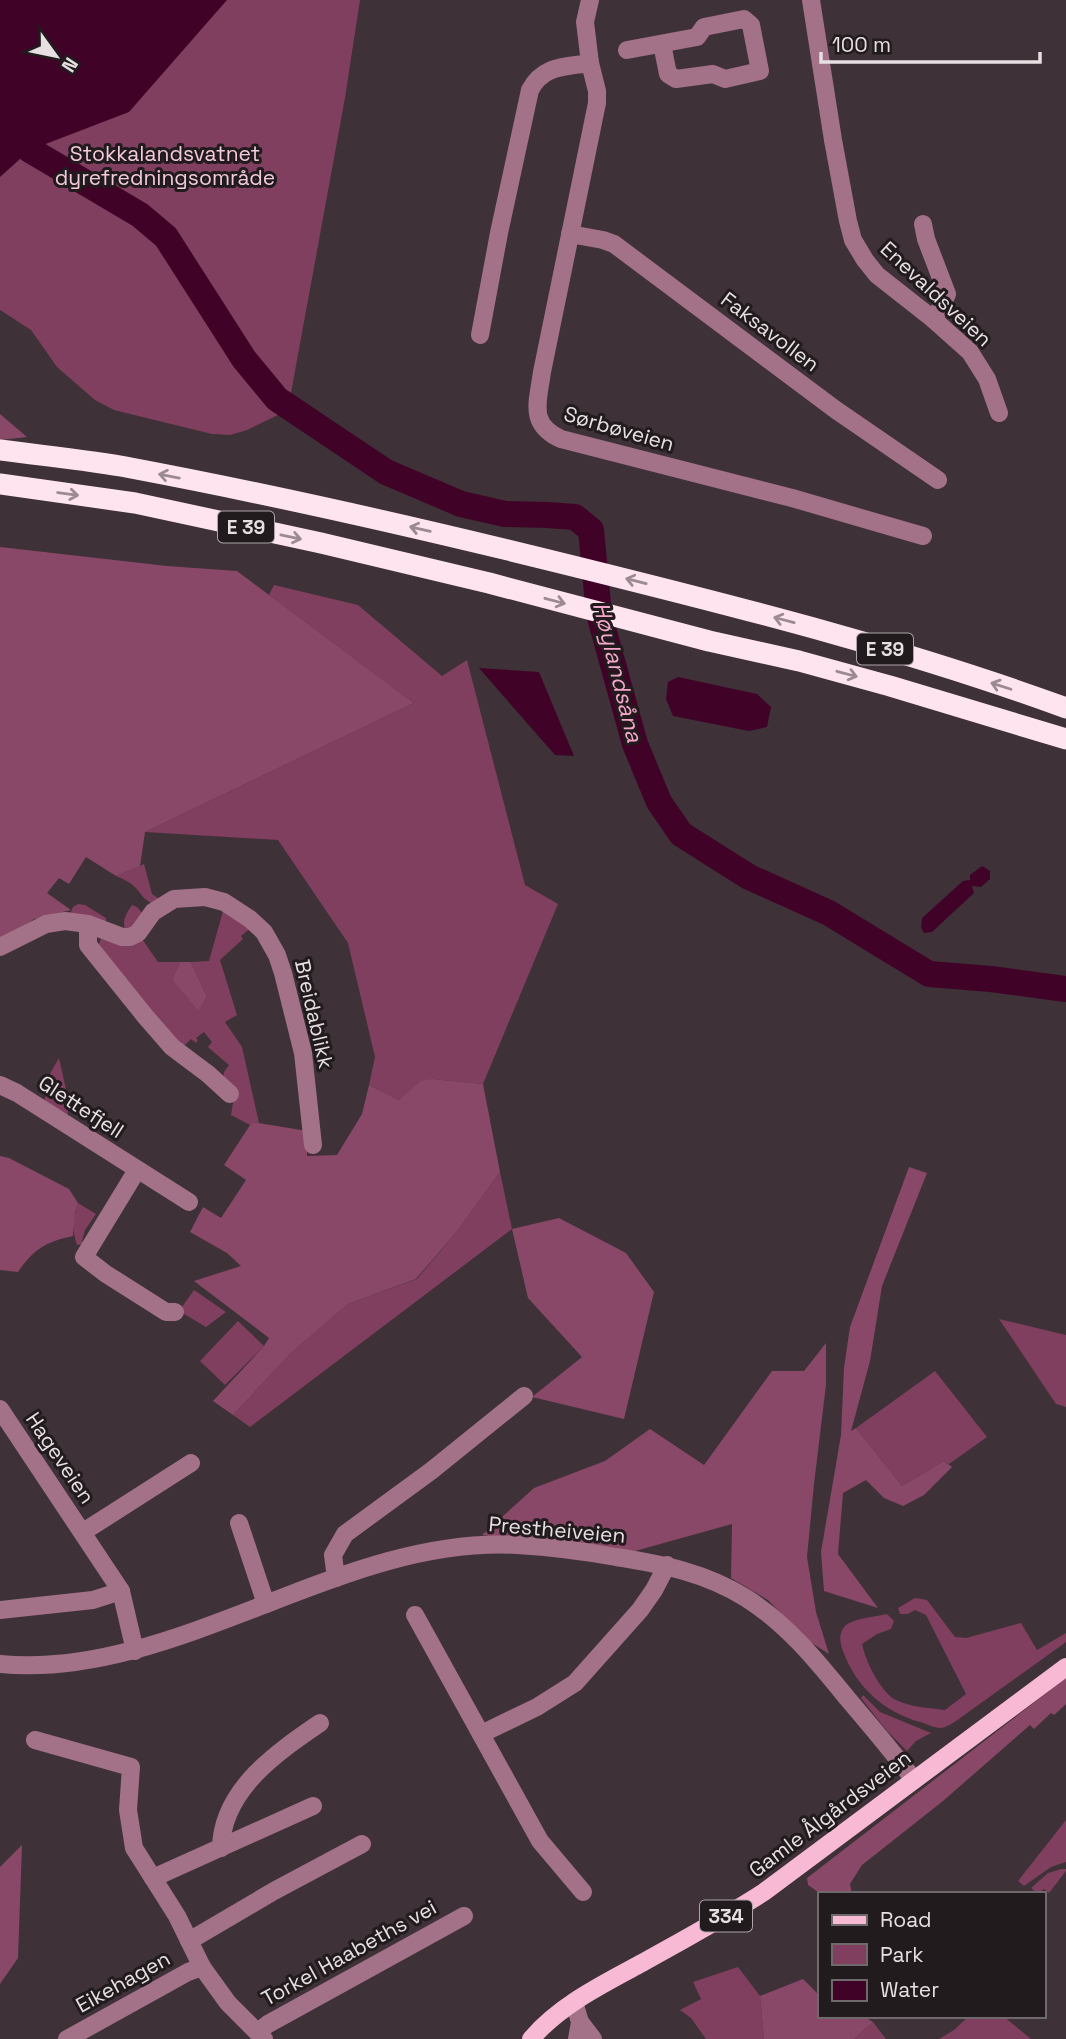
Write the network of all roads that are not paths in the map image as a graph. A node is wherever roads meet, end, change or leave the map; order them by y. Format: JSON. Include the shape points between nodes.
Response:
{"nodes":[{"id":1,"x":590,"y":0,"type":"edge"},
{"id":2,"x":811,"y":0,"type":"edge"},
{"id":3,"x":662,"y":44,"type":"junction"},
{"id":4,"x":627,"y":50,"type":"dead end"},
{"id":5,"x":590,"y":63,"type":"junction"},
{"id":6,"x":923,"y":224,"type":"dead end"},
{"id":7,"x":570,"y":233,"type":"junction"},
{"id":8,"x":933,"y":318,"type":"junction"},
{"id":9,"x":480,"y":335,"type":"dead end"},
{"id":10,"x":999,"y":413,"type":"dead end"},
{"id":11,"x":0,"y":450,"type":"edge"},
{"id":12,"x":938,"y":480,"type":"dead end"},
{"id":13,"x":0,"y":485,"type":"edge"},
{"id":14,"x":923,"y":536,"type":"dead end"},
{"id":15,"x":1066,"y":708,"type":"edge"},
{"id":16,"x":1066,"y":739,"type":"edge"},
{"id":17,"x":88,"y":924,"type":"junction"},
{"id":18,"x":0,"y":947,"type":"edge"},
{"id":19,"x":0,"y":1085,"type":"edge"},
{"id":20,"x":230,"y":1094,"type":"dead end"},
{"id":21,"x":313,"y":1145,"type":"dead end"},
{"id":22,"x":137,"y":1170,"type":"junction"},
{"id":23,"x":189,"y":1202,"type":"dead end"},
{"id":24,"x":176,"y":1312,"type":"dead end"},
{"id":25,"x":524,"y":1396,"type":"dead end"},
{"id":26,"x":0,"y":1409,"type":"edge"},
{"id":27,"x":191,"y":1463,"type":"dead end"},
{"id":28,"x":239,"y":1523,"type":"dead end"},
{"id":29,"x":83,"y":1532,"type":"junction"},
{"id":30,"x":667,"y":1565,"type":"junction"},
{"id":31,"x":336,"y":1578,"type":"junction"},
{"id":32,"x":121,"y":1591,"type":"junction"},
{"id":33,"x":266,"y":1604,"type":"junction"},
{"id":34,"x":0,"y":1610,"type":"edge"},
{"id":35,"x":415,"y":1615,"type":"dead end"},
{"id":36,"x":135,"y":1651,"type":"junction"},
{"id":37,"x":0,"y":1664,"type":"edge"},
{"id":38,"x":1066,"y":1667,"type":"edge"},
{"id":39,"x":320,"y":1723,"type":"dead end"},
{"id":40,"x":481,"y":1734,"type":"junction"},
{"id":41,"x":35,"y":1740,"type":"dead end"},
{"id":42,"x":914,"y":1780,"type":"junction"},
{"id":43,"x":313,"y":1806,"type":"dead end"},
{"id":44,"x":362,"y":1844,"type":"dead end"},
{"id":45,"x":220,"y":1848,"type":"junction"},
{"id":46,"x":153,"y":1878,"type":"junction"},
{"id":47,"x":583,"y":1892,"type":"dead end"},
{"id":48,"x":464,"y":1916,"type":"dead end"},
{"id":49,"x":189,"y":1941,"type":"junction"},
{"id":50,"x":202,"y":1967,"type":"junction"},
{"id":51,"x":574,"y":2002,"type":"junction"},
{"id":52,"x":579,"y":2031,"type":"edge"},
{"id":53,"x":261,"y":2036,"type":"edge"},
{"id":54,"x":67,"y":2039,"type":"edge"},
{"id":55,"x":531,"y":2039,"type":"edge"},
{"id":56,"x":593,"y":2039,"type":"edge"}],
"edges":[{"from":1,"to":5,"type":"street","name":"Sørbøveien","via":[[585,22]]},
{"from":2,"to":8,"type":"street","name":"Enevaldsveien","via":[[853,240],[877,275]]},
{"from":3,"to":3,"type":"street","via":[[668,74],[676,79],[713,74],[725,79],[760,71],[751,25],[744,19],[704,27],[698,37]]},
{"from":3,"to":4,"type":"street"},
{"from":5,"to":7,"type":"street","name":"Sørbøveien","via":[[597,103]]},
{"from":5,"to":9,"type":"street","via":[[547,71],[536,77],[530,90]]},
{"from":6,"to":8,"type":"street","via":[[947,294]]},
{"from":7,"to":12,"type":"street","name":"Faksavollen","via":[[614,244]]},
{"from":7,"to":14,"type":"street","name":"Sørbøveien","via":[[536,412],[550,434]]},
{"from":8,"to":10,"type":"street","name":"Enevaldsveien","via":[[978,363]]},
{"from":15,"to":11,"type":"highway","number":"E 39","one_way":true,"via":[[799,624],[487,545],[129,468]]},
{"from":13,"to":16,"type":"highway","number":"E 39","one_way":true,"via":[[135,503],[489,583],[877,682]]},
{"from":17,"to":18,"type":"street","via":[[46,923]]},
{"from":17,"to":20,"type":"street","via":[[89,945],[145,1016]]},
{"from":17,"to":21,"type":"street","name":"Breidablikk","via":[[130,937],[145,926],[153,912],[174,899],[205,897],[224,902],[264,932],[283,973],[303,1053]]},
{"from":19,"to":22,"type":"street","name":"Glettefjell"},
{"from":22,"to":23,"type":"street","name":"Glettefjell"},
{"from":22,"to":24,"type":"street","via":[[84,1257],[166,1312]]},
{"from":25,"to":31,"type":"street","via":[[345,1534],[333,1555]]},
{"from":26,"to":29,"type":"street","name":"Hageveien"},
{"from":27,"to":29,"type":"street","name":"Hageveien"},
{"from":28,"to":33,"type":"street"},
{"from":29,"to":32,"type":"street","name":"Hageveien"},
{"from":30,"to":31,"type":"street","name":"Prestheiveien","via":[[578,1551],[484,1545],[412,1555]]},
{"from":30,"to":40,"type":"street","via":[[640,1610],[575,1683]]},
{"from":30,"to":42,"type":"street","name":"Prestheiveien","via":[[714,1580],[778,1621],[806,1648]]},
{"from":31,"to":33,"type":"street","name":"Prestheiveien"},
{"from":32,"to":34,"type":"street","via":[[93,1600]]},
{"from":32,"to":36,"type":"street","name":"Hageveien"},
{"from":33,"to":36,"type":"street","name":"Prestheiveien"},
{"from":35,"to":40,"type":"street"},
{"from":36,"to":37,"type":"street","name":"Prestheiveien","via":[[73,1662]]},
{"from":38,"to":42,"type":"main road","name":"Gamle Ålgårdsveien","number":"334"},
{"from":39,"to":45,"type":"street","via":[[246,1784],[224,1819]]},
{"from":40,"to":47,"type":"street","via":[[540,1841]]},
{"from":41,"to":46,"type":"street","name":"Torkel Haabeths vei","via":[[131,1767],[128,1810],[134,1848]]},
{"from":42,"to":51,"type":"main road","name":"Gamle Ålgårdsveien","number":"334","via":[[764,1892]]},
{"from":43,"to":45,"type":"street"},
{"from":44,"to":49,"type":"street"},
{"from":45,"to":46,"type":"street"},
{"from":46,"to":49,"type":"street","name":"Torkel Haabeths vei"},
{"from":48,"to":53,"type":"street","name":"Torkel Haabeths vei","via":[[268,2024]]},
{"from":49,"to":50,"type":"street","name":"Torkel Haabeths vei"},
{"from":50,"to":53,"type":"street","name":"Torkel Haabeths vei","via":[[228,2003]]},
{"from":50,"to":54,"type":"street","name":"Eikehagen"},
{"from":51,"to":52,"type":"street"},
{"from":51,"to":55,"type":"main road","name":"Gamle Ålgårdsveien","number":"334"},
{"from":52,"to":56,"type":"street"}]}
